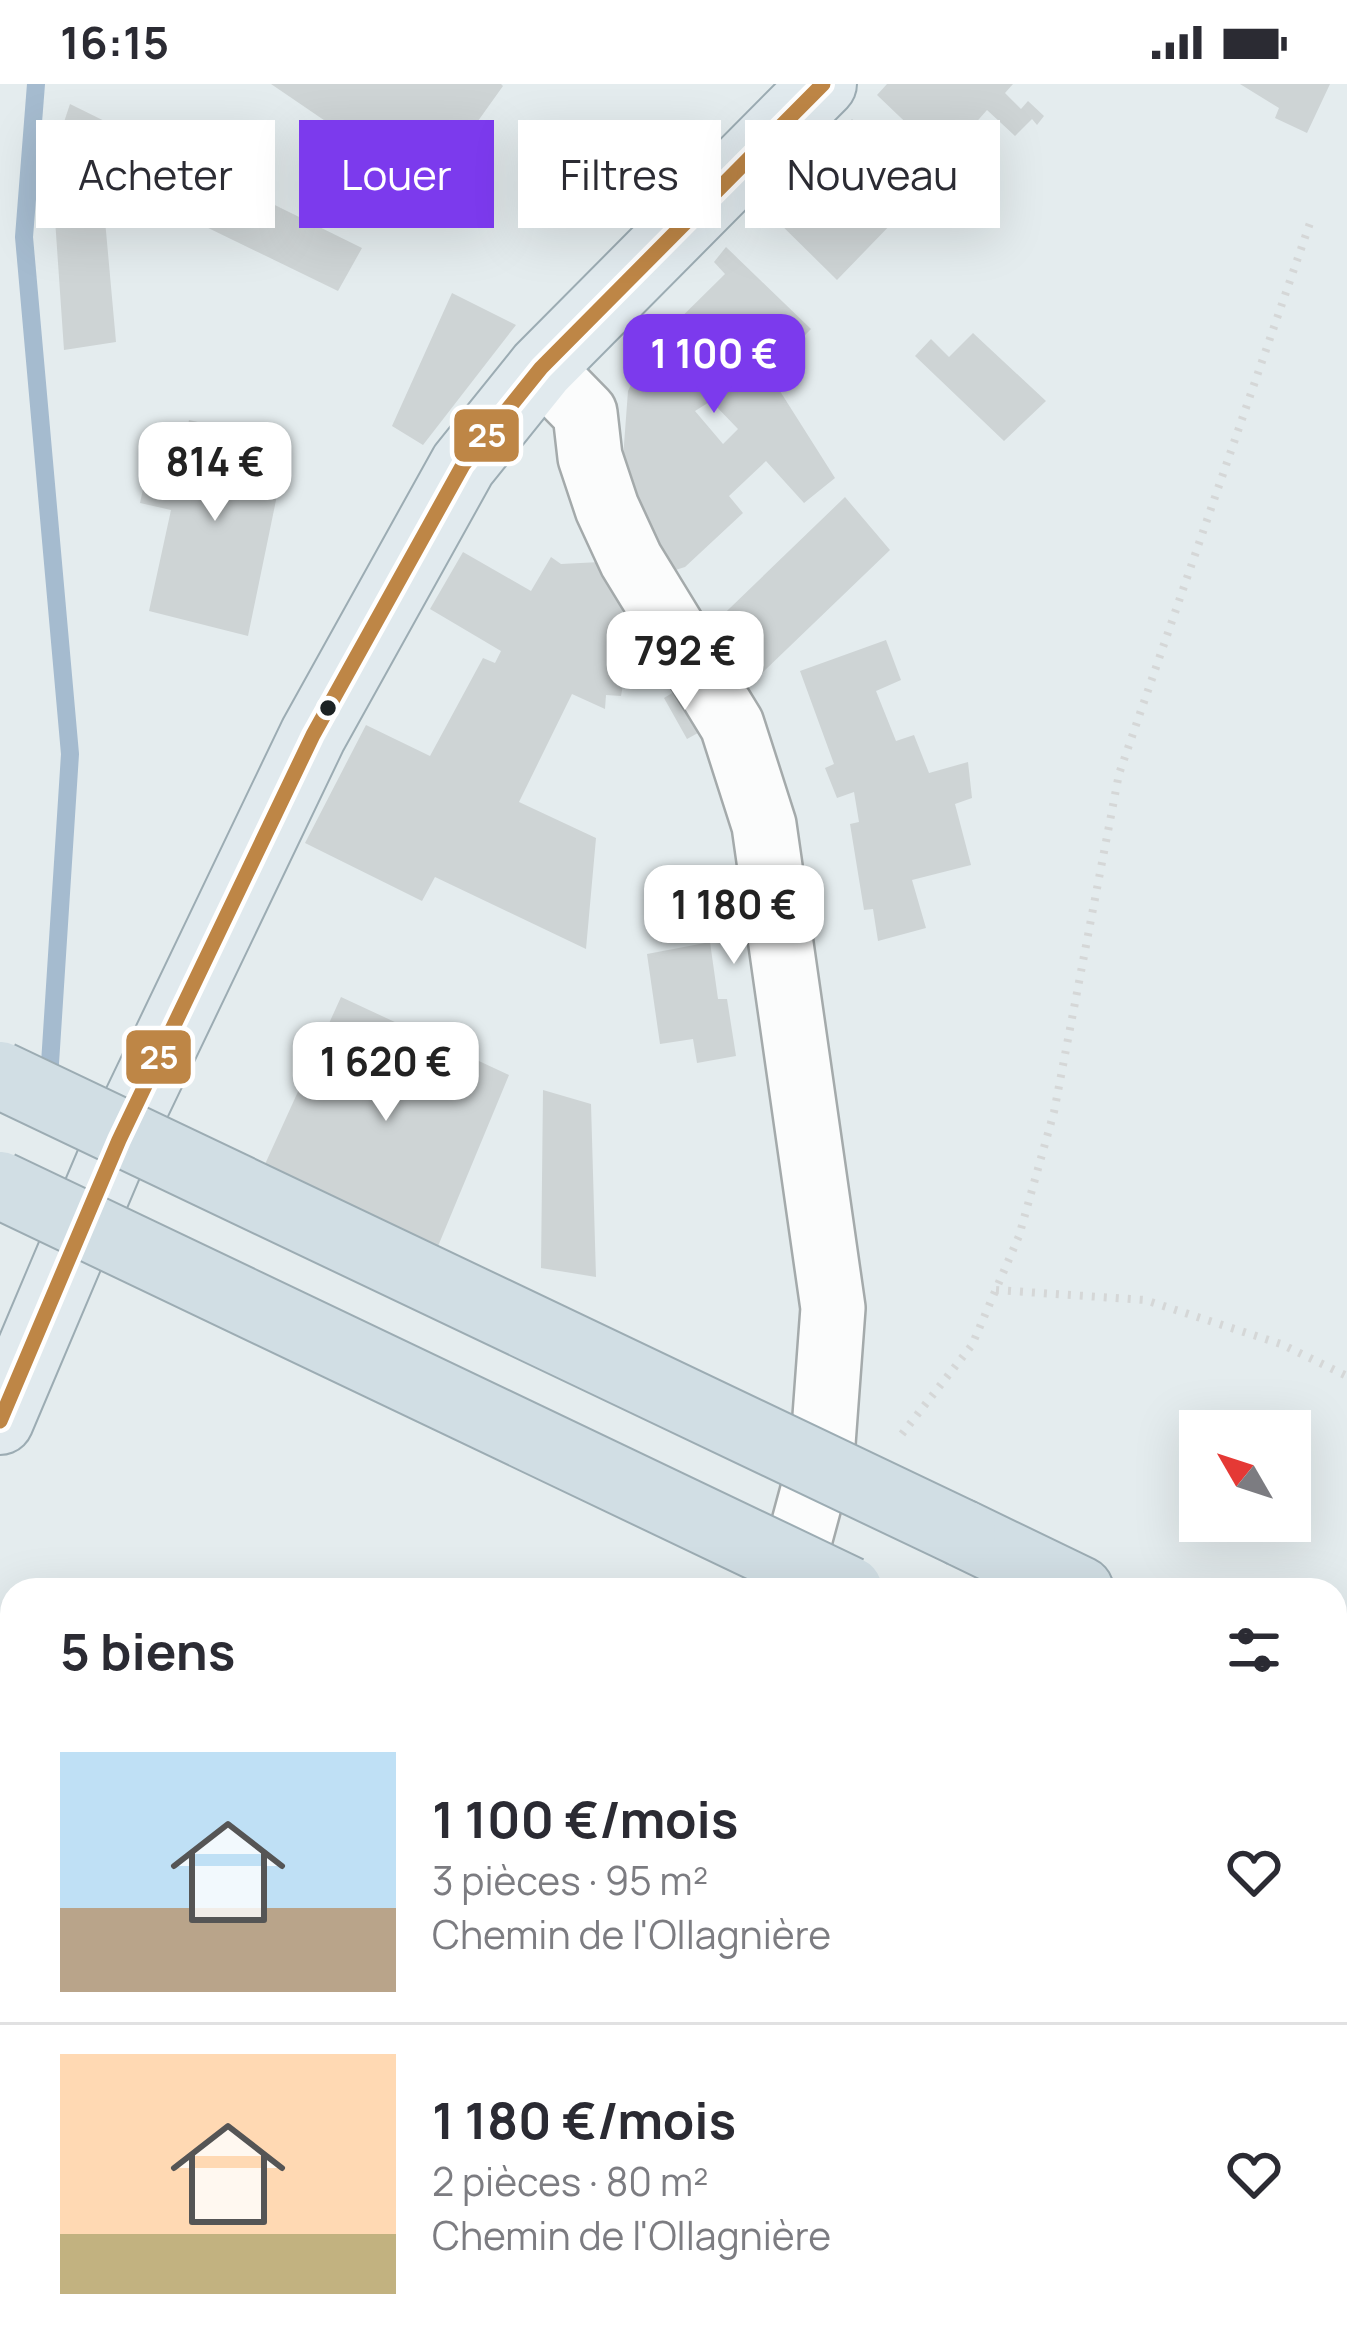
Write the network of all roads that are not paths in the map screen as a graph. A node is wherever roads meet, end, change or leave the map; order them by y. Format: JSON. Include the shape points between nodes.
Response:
{"nodes":[{"id":1,"x":823,"y":84,"type":"edge"},
{"id":2,"x":542,"y":368,"type":"junction"},
{"id":3,"x":0,"y":1075,"type":"edge"},
{"id":4,"x":0,"y":1185,"type":"edge"},
{"id":5,"x":12,"y":1357,"type":"edge"},
{"id":6,"x":0,"y":1421,"type":"edge"},
{"id":7,"x":789,"y":1578,"type":"edge"},
{"id":8,"x":825,"y":1578,"type":"edge"},
{"id":9,"x":1055,"y":1578,"type":"edge"}],
"edges":[{"from":1,"to":2,"type":"main road"},
{"from":2,"to":5,"type":"main road","via":[[463,465],[313,735]]},
{"from":2,"to":7,"type":"street","via":[[584,413],[615,526],[732,725],[764,825],[833,1307],[822,1457]]},
{"from":3,"to":9,"type":"highway","bridge":true},
{"from":4,"to":8,"type":"highway","bridge":true},
{"from":5,"to":6,"type":"main road"}]}
